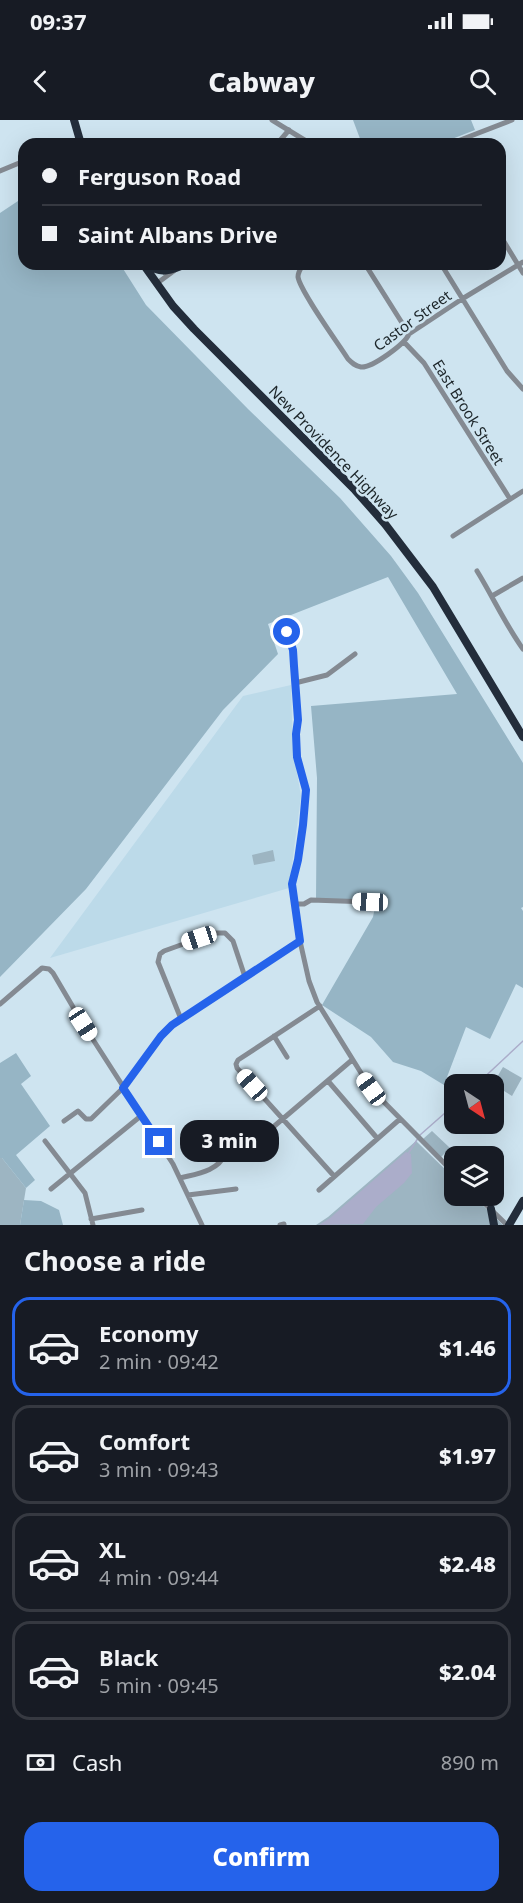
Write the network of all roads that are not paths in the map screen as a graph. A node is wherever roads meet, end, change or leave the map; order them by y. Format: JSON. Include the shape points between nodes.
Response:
{"nodes":[{"id":1,"x":74,"y":120,"type":"edge"},
{"id":2,"x":272,"y":120,"type":"edge"},
{"id":3,"x":512,"y":120,"type":"edge"},
{"id":4,"x":289,"y":130,"type":"junction"},
{"id":5,"x":79,"y":138,"type":"edge"},
{"id":6,"x":282,"y":138,"type":"edge"},
{"id":7,"x":302,"y":138,"type":"edge"},
{"id":8,"x":466,"y":138,"type":"edge"},
{"id":9,"x":18,"y":164,"type":"edge"},
{"id":10,"x":0,"y":171,"type":"edge"},
{"id":11,"x":506,"y":243,"type":"edge"},
{"id":12,"x":521,"y":264,"type":"edge"},
{"id":13,"x":148,"y":270,"type":"edge"},
{"id":14,"x":175,"y":270,"type":"edge"},
{"id":15,"x":300,"y":270,"type":"edge"},
{"id":16,"x":369,"y":270,"type":"edge"},
{"id":17,"x":445,"y":270,"type":"edge"},
{"id":18,"x":523,"y":273,"type":"edge"},
{"id":19,"x":156,"y":284,"type":"junction"},
{"id":20,"x":462,"y":299,"type":"junction"},
{"id":21,"x":409,"y":334,"type":"junction"},
{"id":22,"x":404,"y":342,"type":"junction"},
{"id":23,"x":523,"y":389,"type":"edge"},
{"id":24,"x":523,"y":491,"type":"edge"},
{"id":25,"x":510,"y":499,"type":"junction"},
{"id":26,"x":453,"y":536,"type":"dead end"},
{"id":27,"x":477,"y":571,"type":"dead end"},
{"id":28,"x":523,"y":578,"type":"edge"},
{"id":29,"x":492,"y":596,"type":"junction"},
{"id":30,"x":280,"y":619,"type":"dead end"},
{"id":31,"x":523,"y":649,"type":"edge"},
{"id":32,"x":355,"y":654,"type":"dead end"},
{"id":33,"x":295,"y":683,"type":"junction"},
{"id":34,"x":523,"y":737,"type":"edge"},
{"id":35,"x":370,"y":902,"type":"dead end"},
{"id":36,"x":295,"y":904,"type":"junction"},
{"id":37,"x":300,"y":941,"type":"junction"},
{"id":38,"x":245,"y":977,"type":"junction"},
{"id":39,"x":0,"y":1004,"type":"edge"},
{"id":40,"x":320,"y":1006,"type":"junction"},
{"id":41,"x":181,"y":1019,"type":"junction"},
{"id":42,"x":274,"y":1036,"type":"junction"},
{"id":43,"x":287,"y":1057,"type":"dead end"},
{"id":44,"x":352,"y":1060,"type":"junction"},
{"id":45,"x":328,"y":1081,"type":"junction"},
{"id":46,"x":123,"y":1088,"type":"junction"},
{"id":47,"x":141,"y":1115,"type":"junction"},
{"id":48,"x":400,"y":1119,"type":"junction"},
{"id":49,"x":283,"y":1120,"type":"junction"},
{"id":50,"x":64,"y":1121,"type":"dead end"},
{"id":51,"x":266,"y":1134,"type":"dead end"},
{"id":52,"x":378,"y":1138,"type":"junction"},
{"id":53,"x":45,"y":1141,"type":"dead end"},
{"id":54,"x":224,"y":1155,"type":"dead end"},
{"id":55,"x":444,"y":1163,"type":"edge"},
{"id":56,"x":69,"y":1173,"type":"junction"},
{"id":57,"x":334,"y":1176,"type":"junction"},
{"id":58,"x":180,"y":1178,"type":"junction"},
{"id":59,"x":51,"y":1189,"type":"dead end"},
{"id":60,"x":236,"y":1189,"type":"dead end"},
{"id":61,"x":319,"y":1190,"type":"dead end"},
{"id":62,"x":188,"y":1195,"type":"junction"},
{"id":63,"x":523,"y":1201,"type":"edge"},
{"id":64,"x":488,"y":1206,"type":"edge"},
{"id":65,"x":491,"y":1209,"type":"junction"},
{"id":66,"x":142,"y":1210,"type":"dead end"},
{"id":67,"x":92,"y":1222,"type":"edge"},
{"id":68,"x":202,"y":1225,"type":"edge"},
{"id":69,"x":494,"y":1225,"type":"edge"},
{"id":70,"x":508,"y":1225,"type":"edge"}],
"edges":[{"from":1,"to":5,"type":"highway"},
{"from":2,"to":4,"type":"street"},
{"from":3,"to":8,"type":"street"},
{"from":4,"to":6,"type":"street"},
{"from":4,"to":7,"type":"street"},
{"from":9,"to":10,"type":"street"},
{"from":11,"to":12,"type":"street"},
{"from":12,"to":18,"type":"street"},
{"from":12,"to":20,"type":"street","name":"Castor Street"},
{"from":13,"to":19,"type":"highway","name":"New Providence Highway"},
{"from":14,"to":19,"type":"street"},
{"from":15,"to":22,"type":"street","name":"Castor Street","via":[[301,283],[348,359],[357,367],[367,367]]},
{"from":16,"to":21,"type":"street"},
{"from":17,"to":20,"type":"street"},
{"from":19,"to":34,"type":"highway","name":"New Providence Highway","via":[[194,329],[385,524],[433,587]]},
{"from":20,"to":21,"type":"street","name":"Castor Street"},
{"from":20,"to":23,"type":"street"},
{"from":21,"to":22,"type":"street","name":"Castor Street"},
{"from":22,"to":25,"type":"street","name":"East Brook Street","via":[[424,363]]},
{"from":24,"to":25,"type":"street"},
{"from":25,"to":26,"type":"street"},
{"from":27,"to":29,"type":"street"},
{"from":28,"to":29,"type":"street"},
{"from":29,"to":31,"type":"street"},
{"from":30,"to":33,"type":"street","via":[[293,650]]},
{"from":32,"to":33,"type":"street","via":[[333,673]]},
{"from":33,"to":36,"type":"street","via":[[297,757],[306,797],[292,884]]},
{"from":35,"to":36,"type":"street","via":[[311,900]]},
{"from":36,"to":37,"type":"street"},
{"from":37,"to":38,"type":"street"},
{"from":37,"to":40,"type":"street","via":[[309,981]]},
{"from":38,"to":41,"type":"street"},
{"from":38,"to":41,"type":"street","via":[[232,941],[225,933],[214,933],[164,951],[158,962]]},
{"from":39,"to":46,"type":"street","via":[[42,968],[49,969]]},
{"from":40,"to":42,"type":"street"},
{"from":40,"to":44,"type":"street"},
{"from":41,"to":46,"type":"street","via":[[165,1031]]},
{"from":42,"to":43,"type":"street"},
{"from":42,"to":49,"type":"street","via":[[236,1064]]},
{"from":44,"to":45,"type":"street"},
{"from":44,"to":48,"type":"street","via":[[371,1089]]},
{"from":45,"to":49,"type":"street"},
{"from":45,"to":52,"type":"street"},
{"from":46,"to":47,"type":"street"},
{"from":46,"to":50,"type":"street","via":[[91,1119],[78,1111]]},
{"from":47,"to":56,"type":"street"},
{"from":47,"to":58,"type":"street"},
{"from":48,"to":52,"type":"street"},
{"from":48,"to":55,"type":"street"},
{"from":49,"to":51,"type":"street"},
{"from":49,"to":57,"type":"street"},
{"from":52,"to":57,"type":"street"},
{"from":53,"to":56,"type":"street"},
{"from":54,"to":58,"type":"street","via":[[214,1167]]},
{"from":56,"to":59,"type":"street"},
{"from":56,"to":67,"type":"street","via":[[85,1193]]},
{"from":57,"to":61,"type":"street"},
{"from":58,"to":62,"type":"street"},
{"from":60,"to":62,"type":"street"},
{"from":62,"to":68,"type":"street"},
{"from":63,"to":70,"type":"highway"},
{"from":64,"to":65,"type":"street"},
{"from":65,"to":69,"type":"highway"},
{"from":65,"to":70,"type":"street"},
{"from":66,"to":67,"type":"street"}]}
